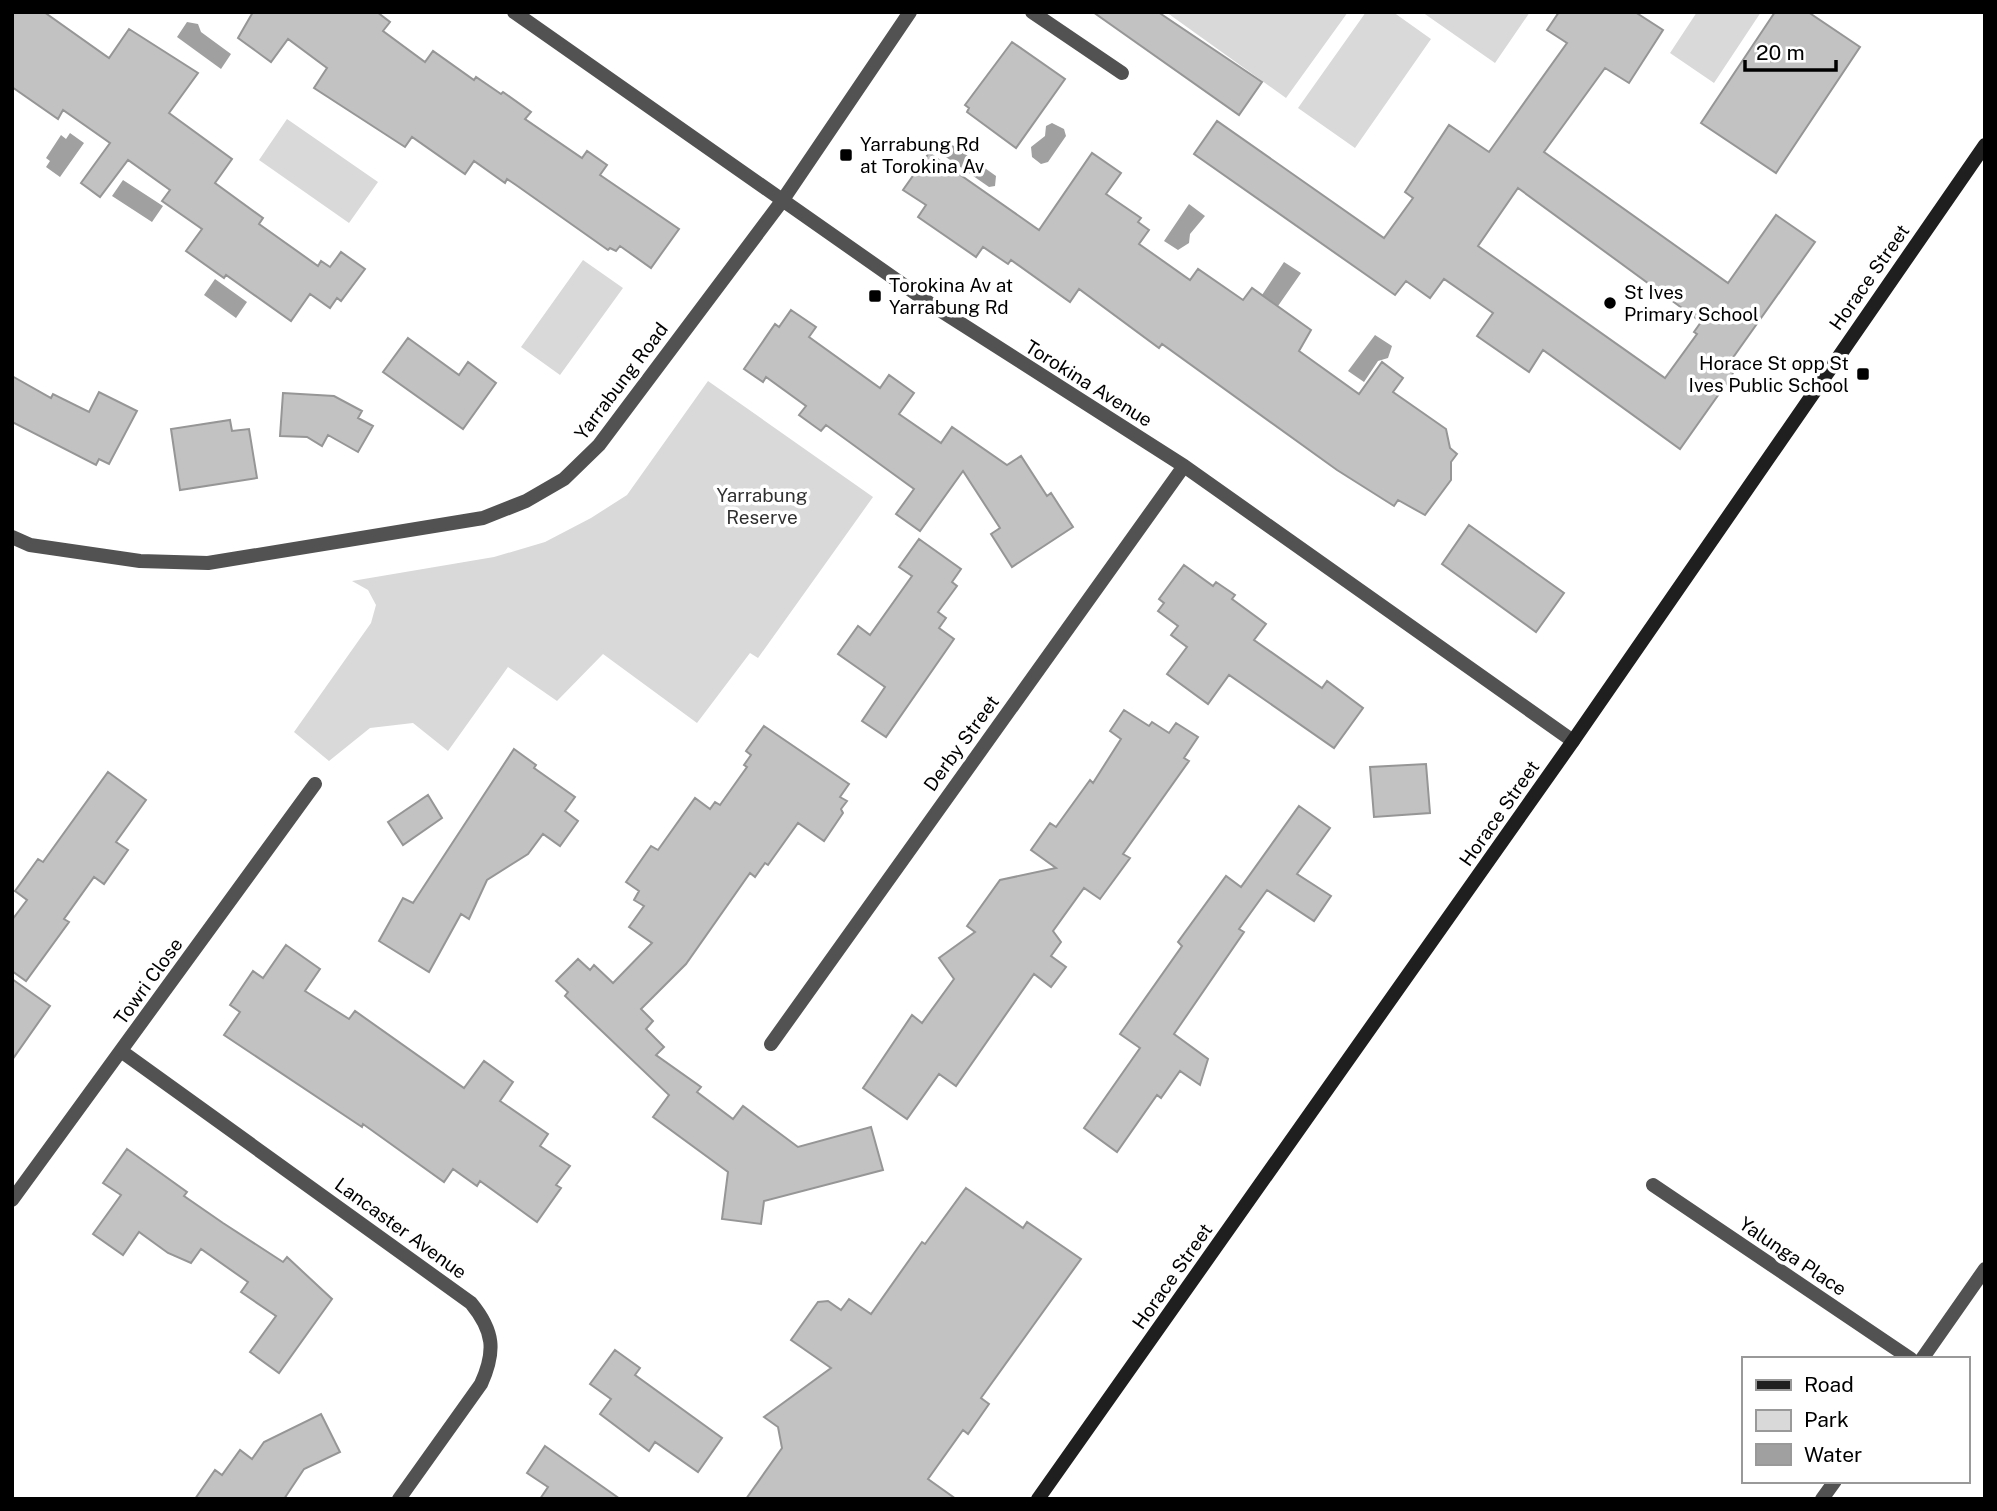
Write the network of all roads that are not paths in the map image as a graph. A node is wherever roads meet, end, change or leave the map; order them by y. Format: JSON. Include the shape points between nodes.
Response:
{"nodes":[{"id":1,"x":514,"y":12,"type":"edge"},
{"id":2,"x":910,"y":12,"type":"edge"},
{"id":3,"x":1032,"y":12,"type":"edge"},
{"id":4,"x":1122,"y":74,"type":"dead end"},
{"id":5,"x":1985,"y":145,"type":"edge"},
{"id":6,"x":782,"y":201,"type":"junction"},
{"id":7,"x":1184,"y":466,"type":"junction"},
{"id":8,"x":12,"y":537,"type":"edge"},
{"id":9,"x":1573,"y":741,"type":"junction"},
{"id":10,"x":315,"y":784,"type":"dead end"},
{"id":11,"x":771,"y":1044,"type":"dead end"},
{"id":12,"x":121,"y":1051,"type":"junction"},
{"id":13,"x":1653,"y":1185,"type":"dead end"},
{"id":14,"x":12,"y":1200,"type":"edge"},
{"id":15,"x":1985,"y":1269,"type":"edge"},
{"id":16,"x":1908,"y":1357,"type":"edge"},
{"id":17,"x":1923,"y":1357,"type":"edge"},
{"id":18,"x":1834,"y":1483,"type":"edge"},
{"id":19,"x":399,"y":1499,"type":"edge"},
{"id":20,"x":1038,"y":1499,"type":"edge"},
{"id":21,"x":1822,"y":1499,"type":"edge"}],
"edges":[{"from":1,"to":6,"type":"street","name":"Torokina Avenue"},
{"from":2,"to":6,"type":"street","name":"Yarrabung Road"},
{"from":3,"to":4,"type":"street"},
{"from":5,"to":9,"type":"main road","name":"Horace Street"},
{"from":6,"to":7,"type":"street","name":"Torokina Avenue","via":[[934,307]]},
{"from":6,"to":8,"type":"street","name":"Yarrabung Road","via":[[599,445],[564,479],[526,501],[483,518],[208,563],[140,561],[30,545]]},
{"from":7,"to":9,"type":"street","name":"Torokina Avenue"},
{"from":7,"to":11,"type":"street","name":"Derby Street"},
{"from":9,"to":20,"type":"main road","name":"Horace Street"},
{"from":10,"to":12,"type":"street","name":"Towri Close"},
{"from":12,"to":14,"type":"street","name":"Towri Close"},
{"from":12,"to":19,"type":"street","name":"Lancaster Avenue","via":[[471,1303],[486,1321],[490,1363],[481,1384]]},
{"from":13,"to":16,"type":"street","name":"Yalunga Place"},
{"from":15,"to":17,"type":"street"},
{"from":18,"to":21,"type":"street"}]}
